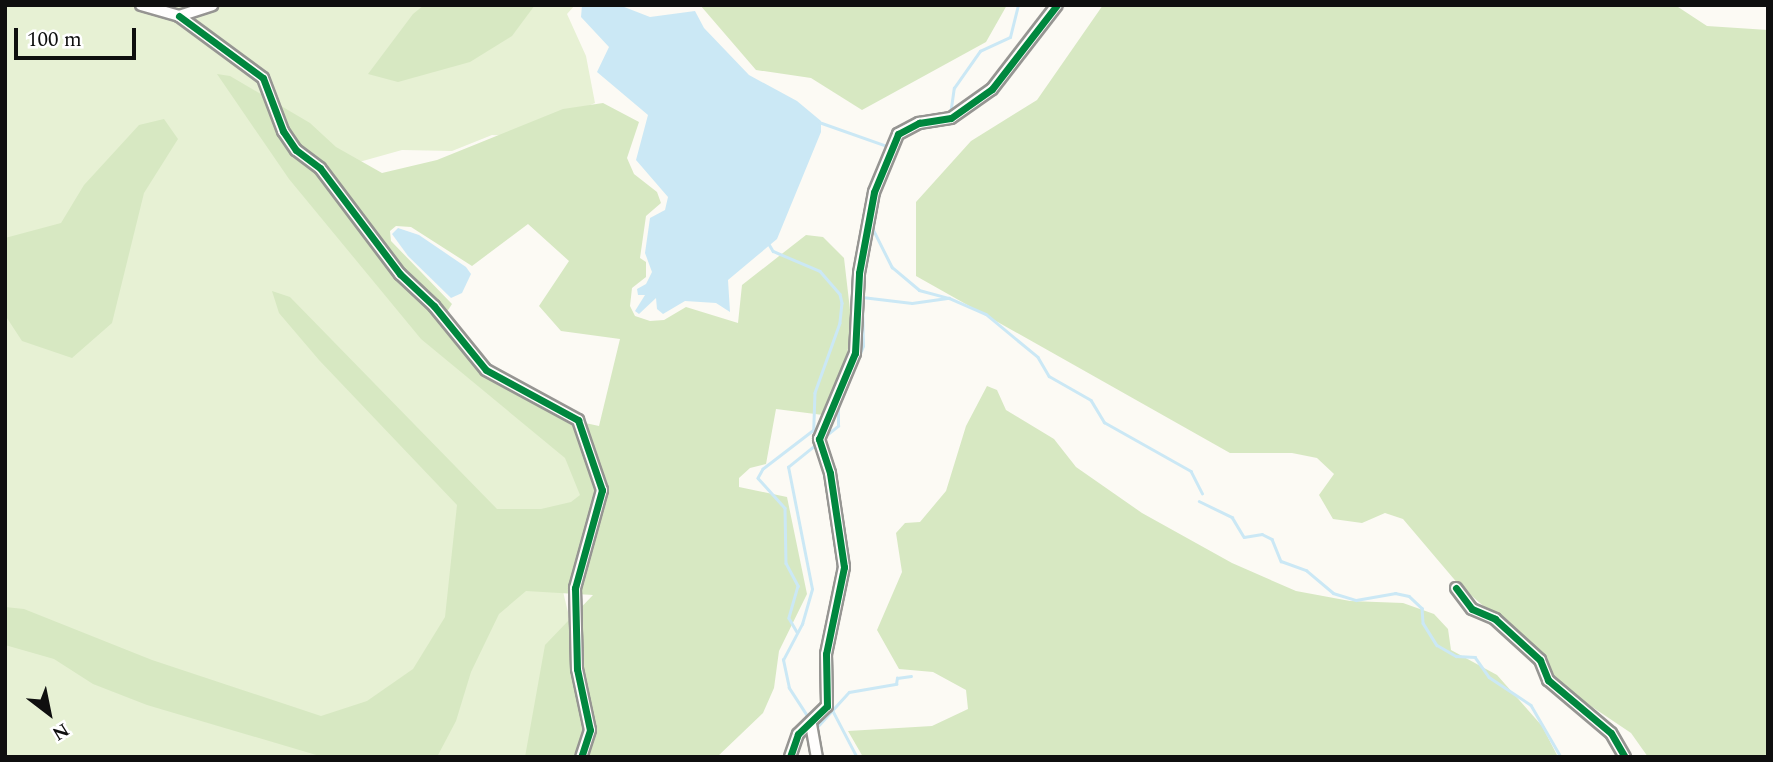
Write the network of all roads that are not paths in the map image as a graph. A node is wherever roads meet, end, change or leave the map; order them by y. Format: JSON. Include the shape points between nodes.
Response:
{"nodes":[{"id":1,"x":141,"y":5,"type":"edge"},
{"id":2,"x":212,"y":5,"type":"edge"},
{"id":3,"x":1057,"y":5,"type":"edge"},
{"id":4,"x":179,"y":16,"type":"junction"},
{"id":5,"x":1456,"y":588,"type":"dead end"},
{"id":6,"x":811,"y":724,"type":"junction"},
{"id":7,"x":581,"y":757,"type":"edge"},
{"id":8,"x":790,"y":757,"type":"edge"},
{"id":9,"x":817,"y":757,"type":"edge"},
{"id":10,"x":1625,"y":757,"type":"edge"}],
"edges":[{"from":1,"to":4,"type":"street"},
{"from":2,"to":4,"type":"street"},
{"from":3,"to":6,"type":"street","via":[[1003,77],[949,118],[913,125],[894,139],[867,219],[855,353],[819,439],[830,473],[844,567],[826,654],[827,706]]},
{"from":4,"to":7,"type":"street","via":[[263,78],[296,150],[320,168],[400,275],[434,306],[486,370],[578,420],[602,490],[575,588],[577,669],[590,730]]},
{"from":5,"to":10,"type":"street","via":[[1472,609],[1495,619],[1540,660],[1548,680],[1611,733]]},
{"from":6,"to":8,"type":"street","via":[[798,734]]},
{"from":6,"to":9,"type":"street"}]}
